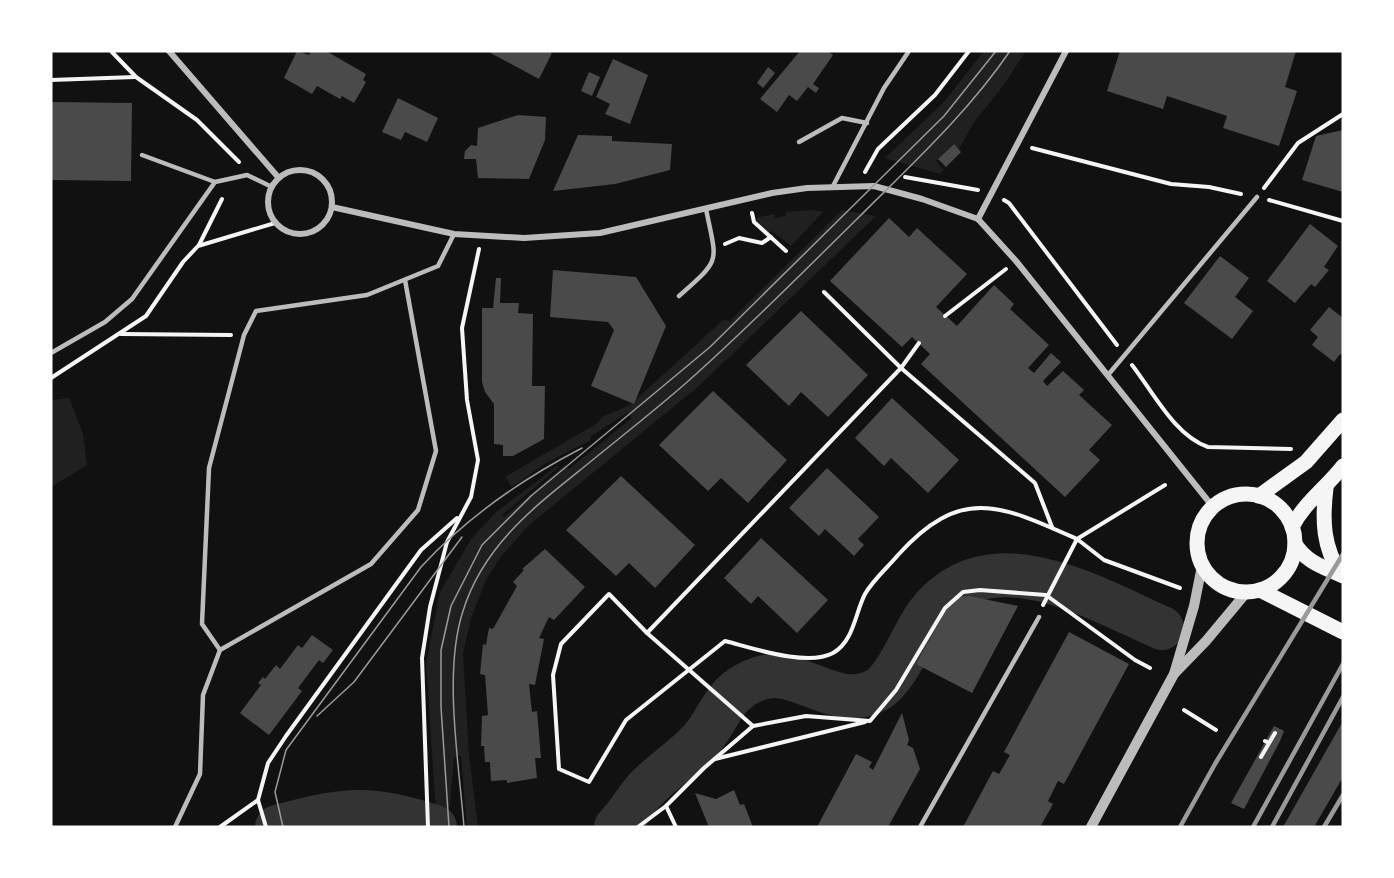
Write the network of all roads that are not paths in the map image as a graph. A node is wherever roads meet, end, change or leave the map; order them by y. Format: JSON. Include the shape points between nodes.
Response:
{"nodes":[{"id":1,"x":169,"y":51,"type":"edge"},
{"id":2,"x":909,"y":51,"type":"edge"},
{"id":3,"x":1066,"y":51,"type":"edge"},
{"id":4,"x":867,"y":123,"type":"junction"},
{"id":5,"x":799,"y":142,"type":"dead end"},
{"id":6,"x":142,"y":155,"type":"dead end"},
{"id":7,"x":278,"y":177,"type":"junction"},
{"id":8,"x":215,"y":182,"type":"junction"},
{"id":9,"x":833,"y":186,"type":"junction"},
{"id":10,"x":272,"y":187,"type":"junction"},
{"id":11,"x":1257,"y":197,"type":"road end"},
{"id":12,"x":332,"y":207,"type":"junction"},
{"id":13,"x":706,"y":208,"type":"junction"},
{"id":14,"x":978,"y":219,"type":"junction"},
{"id":15,"x":454,"y":234,"type":"junction"},
{"id":16,"x":405,"y":280,"type":"junction"},
{"id":17,"x":679,"y":297,"type":"dead end"},
{"id":18,"x":51,"y":353,"type":"edge"},
{"id":19,"x":1108,"y":375,"type":"junction"},
{"id":20,"x":1343,"y":420,"type":"edge"},
{"id":21,"x":1343,"y":466,"type":"edge"},
{"id":22,"x":1326,"y":488,"type":"junction"},
{"id":23,"x":1259,"y":496,"type":"junction"},
{"id":24,"x":1213,"y":507,"type":"junction"},
{"id":25,"x":1292,"y":527,"type":"junction"},
{"id":26,"x":1295,"y":544,"type":"junction"},
{"id":27,"x":1202,"y":566,"type":"junction"},
{"id":28,"x":1342,"y":576,"type":"edge"},
{"id":29,"x":1253,"y":591,"type":"junction"},
{"id":30,"x":1039,"y":618,"type":"dead end"},
{"id":31,"x":1343,"y":633,"type":"edge"},
{"id":32,"x":220,"y":650,"type":"junction"},
{"id":33,"x":1174,"y":675,"type":"junction"},
{"id":34,"x":175,"y":827,"type":"edge"},
{"id":35,"x":920,"y":827,"type":"edge"},
{"id":36,"x":1091,"y":827,"type":"edge"}],
"edges":[{"from":1,"to":7,"type":"street"},
{"from":2,"to":4,"type":"lane"},
{"from":3,"to":14,"type":"street"},
{"from":4,"to":5,"type":"lane","via":[[842,118]]},
{"from":4,"to":9,"type":"lane"},
{"from":6,"to":8,"type":"lane"},
{"from":7,"to":10,"type":"street"},
{"from":7,"to":12,"type":"street","via":[[299,170],[310,171],[328,186]]},
{"from":8,"to":10,"type":"lane","via":[[247,175]]},
{"from":8,"to":18,"type":"lane","via":[[132,299],[105,322]]},
{"from":9,"to":13,"type":"street"},
{"from":9,"to":14,"type":"street","via":[[854,185],[895,192]]},
{"from":10,"to":12,"type":"street","via":[[269,213],[285,231],[309,233],[319,228]]},
{"from":11,"to":19,"type":"lane"},
{"from":12,"to":15,"type":"street"},
{"from":13,"to":15,"type":"street","via":[[600,233],[524,238]]},
{"from":13,"to":17,"type":"lane","via":[[714,250],[711,268]]},
{"from":14,"to":19,"type":"street"},
{"from":15,"to":16,"type":"lane","via":[[438,266]]},
{"from":16,"to":32,"type":"lane","via":[[436,451],[418,510],[371,564]]},
{"from":16,"to":32,"type":"lane","via":[[367,295],[256,311],[244,335],[209,468],[202,624]]},
{"from":19,"to":24,"type":"street"},
{"from":20,"to":23,"type":"main road","via":[[1301,466]]},
{"from":21,"to":22,"type":"main road"},
{"from":22,"to":25,"type":"main road","via":[[1308,503]]},
{"from":22,"to":28,"type":"main road","via":[[1326,546]]},
{"from":23,"to":24,"type":"main road","via":[[1235,495]]},
{"from":23,"to":25,"type":"main road","via":[[1280,507]]},
{"from":24,"to":27,"type":"main road","via":[[1199,528],[1197,554]]},
{"from":25,"to":26,"type":"main road"},
{"from":26,"to":28,"type":"main road","via":[[1316,565]]},
{"from":26,"to":29,"type":"main road","via":[[1281,578]]},
{"from":27,"to":29,"type":"main road","via":[[1220,585]]},
{"from":27,"to":33,"type":"street"},
{"from":29,"to":31,"type":"main road"},
{"from":29,"to":33,"type":"street"},
{"from":30,"to":35,"type":"lane"},
{"from":32,"to":34,"type":"lane","via":[[203,695],[200,774]]},
{"from":33,"to":36,"type":"street"}]}
